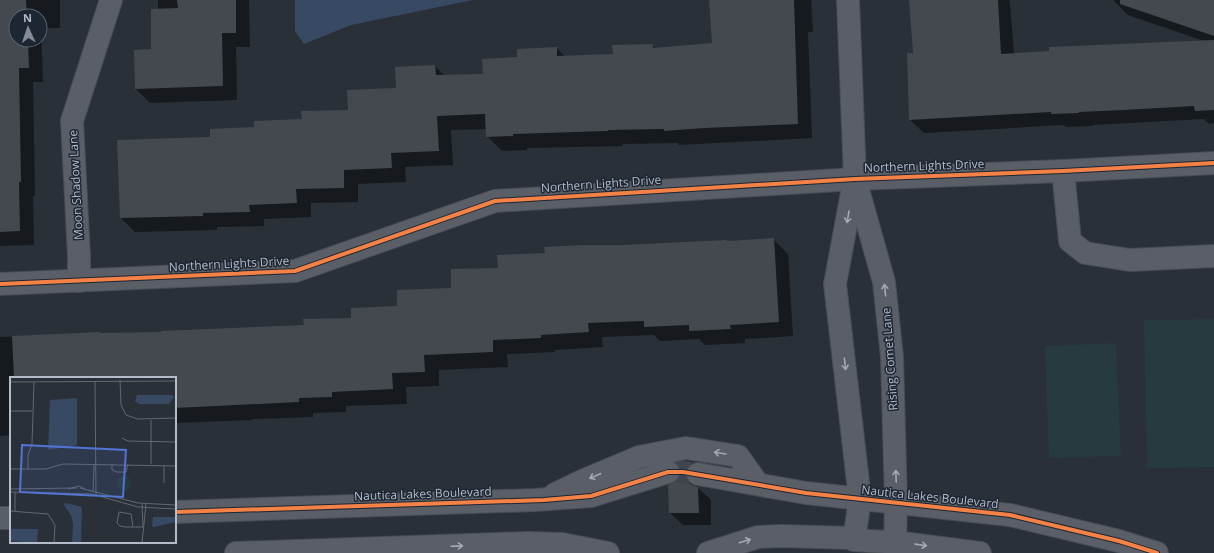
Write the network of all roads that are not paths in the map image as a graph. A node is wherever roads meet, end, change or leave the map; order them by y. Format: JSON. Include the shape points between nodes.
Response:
{"nodes":[{"id":1,"x":111,"y":0,"type":"edge"},
{"id":2,"x":848,"y":0,"type":"edge"},
{"id":3,"x":1214,"y":164,"type":"edge"},
{"id":4,"x":1063,"y":171,"type":"junction"},
{"id":5,"x":855,"y":179,"type":"junction"},
{"id":6,"x":1214,"y":256,"type":"edge"},
{"id":7,"x":79,"y":281,"type":"junction"},
{"id":8,"x":0,"y":284,"type":"edge"},
{"id":9,"x":668,"y":472,"type":"tunnel mouth"},
{"id":10,"x":698,"y":474,"type":"tunnel mouth"},
{"id":11,"x":758,"y":484,"type":"junction"},
{"id":12,"x":860,"y":499,"type":"junction"},
{"id":13,"x":544,"y":500,"type":"junction"},
{"id":14,"x":896,"y":503,"type":"junction"},
{"id":15,"x":176,"y":512,"type":"edge"},
{"id":16,"x":854,"y":540,"type":"junction"},
{"id":17,"x":896,"y":542,"type":"junction"},
{"id":18,"x":236,"y":553,"type":"edge"},
{"id":19,"x":608,"y":553,"type":"edge"},
{"id":20,"x":708,"y":553,"type":"edge"},
{"id":21,"x":980,"y":553,"type":"edge"},
{"id":22,"x":1157,"y":553,"type":"edge"}],
"edges":[{"from":1,"to":7,"type":"street","name":"Moon Shadow Lane","via":[[72,121]]},
{"from":2,"to":5,"type":"street","name":"Rising Comet Lane"},
{"from":3,"to":4,"type":"street","name":"Northern Lights Drive"},
{"from":4,"to":5,"type":"street","name":"Northern Lights Drive"},
{"from":4,"to":6,"type":"street","via":[[1070,241],[1085,253],[1130,260]]},
{"from":5,"to":7,"type":"street","name":"Northern Lights Drive","via":[[495,201],[296,271]]},
{"from":5,"to":12,"type":"street","name":"Rising Comet Lane","one_way":true,"via":[[835,284]]},
{"from":14,"to":5,"type":"street","name":"Rising Comet Lane","one_way":true,"via":[[892,358],[884,282]]},
{"from":7,"to":8,"type":"street","name":"Northern Lights Drive"},
{"from":9,"to":13,"type":"street","name":"Nautica Lakes Boulevard","via":[[591,496]]},
{"from":10,"to":11,"type":"street","name":"Nautica Lakes Boulevard"},
{"from":11,"to":12,"type":"street","name":"Nautica Lakes Boulevard"},
{"from":11,"to":13,"type":"street","name":"Nautica Lakes Boulevard","one_way":true,"via":[[738,456],[686,448],[640,458],[582,481]]},
{"from":12,"to":14,"type":"street","name":"Nautica Lakes Boulevard"},
{"from":12,"to":16,"type":"street","name":"Rising Comet Lane"},
{"from":13,"to":15,"type":"street","name":"Nautica Lakes Boulevard"},
{"from":14,"to":17,"type":"street","name":"Rising Comet Lane"},
{"from":14,"to":22,"type":"street","name":"Nautica Lakes Boulevard","via":[[1010,515],[1119,541]]},
{"from":16,"to":17,"type":"street"},
{"from":20,"to":16,"type":"street","one_way":true,"via":[[758,537]]},
{"from":17,"to":21,"type":"street","one_way":true},
{"from":18,"to":19,"type":"street","one_way":true,"via":[[528,543],[562,544]]}]}
